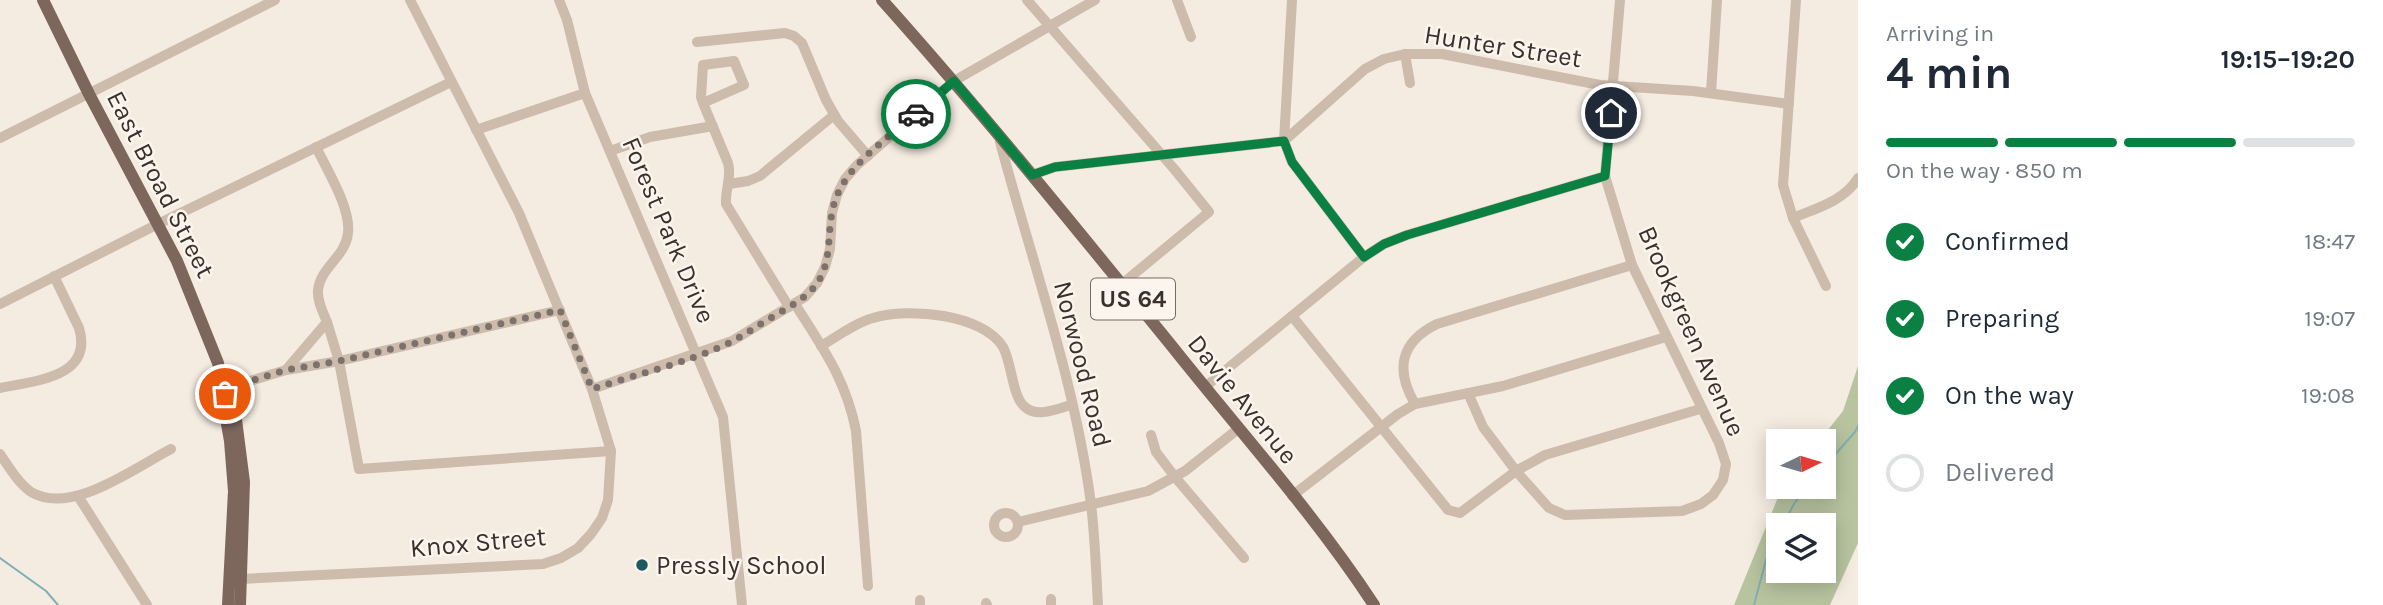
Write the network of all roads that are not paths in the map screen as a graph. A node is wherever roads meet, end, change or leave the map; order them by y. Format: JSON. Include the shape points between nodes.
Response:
{"nodes":[{"id":1,"x":43,"y":0,"type":"edge"},
{"id":2,"x":244,"y":0,"type":"edge"},
{"id":3,"x":275,"y":0,"type":"edge"},
{"id":4,"x":410,"y":0,"type":"edge"},
{"id":5,"x":559,"y":0,"type":"edge"},
{"id":6,"x":883,"y":0,"type":"edge"},
{"id":7,"x":1027,"y":0,"type":"edge"},
{"id":8,"x":1095,"y":0,"type":"edge"},
{"id":9,"x":1177,"y":0,"type":"edge"},
{"id":10,"x":1292,"y":0,"type":"edge"},
{"id":11,"x":1620,"y":0,"type":"edge"},
{"id":12,"x":1717,"y":0,"type":"edge"},
{"id":13,"x":1796,"y":0,"type":"edge"},
{"id":14,"x":251,"y":12,"type":"junction"},
{"id":15,"x":1049,"y":25,"type":"junction"},
{"id":16,"x":1192,"y":37,"type":"dead end"},
{"id":17,"x":697,"y":42,"type":"dead end"},
{"id":18,"x":1405,"y":54,"type":"junction"},
{"id":19,"x":954,"y":81,"type":"junction"},
{"id":20,"x":451,"y":82,"type":"junction"},
{"id":21,"x":1410,"y":83,"type":"dead end"},
{"id":22,"x":1614,"y":85,"type":"junction"},
{"id":23,"x":585,"y":93,"type":"junction"},
{"id":24,"x":1711,"y":93,"type":"junction"},
{"id":25,"x":89,"y":94,"type":"junction"},
{"id":26,"x":703,"y":103,"type":"junction"},
{"id":27,"x":1788,"y":104,"type":"junction"},
{"id":28,"x":834,"y":115,"type":"junction"},
{"id":29,"x":713,"y":126,"type":"junction"},
{"id":30,"x":475,"y":130,"type":"junction"},
{"id":31,"x":0,"y":138,"type":"edge"},
{"id":32,"x":1003,"y":140,"type":"junction"},
{"id":33,"x":1284,"y":141,"type":"junction"},
{"id":34,"x":316,"y":147,"type":"junction"},
{"id":35,"x":610,"y":151,"type":"junction"},
{"id":36,"x":1162,"y":155,"type":"junction"},
{"id":37,"x":867,"y":156,"type":"junction"},
{"id":38,"x":1032,"y":175,"type":"junction"},
{"id":39,"x":1605,"y":176,"type":"junction"},
{"id":40,"x":1858,"y":178,"type":"edge"},
{"id":41,"x":729,"y":184,"type":"junction"},
{"id":42,"x":1793,"y":218,"type":"junction"},
{"id":43,"x":158,"y":224,"type":"junction"},
{"id":44,"x":1364,"y":257,"type":"junction"},
{"id":45,"x":1632,"y":265,"type":"junction"},
{"id":46,"x":54,"y":276,"type":"junction"},
{"id":47,"x":1122,"y":284,"type":"junction"},
{"id":48,"x":1826,"y":286,"type":"dead end"},
{"id":49,"x":0,"y":304,"type":"edge"},
{"id":50,"x":792,"y":305,"type":"junction"},
{"id":51,"x":560,"y":310,"type":"junction"},
{"id":52,"x":1292,"y":316,"type":"junction"},
{"id":53,"x":327,"y":321,"type":"junction"},
{"id":54,"x":1666,"y":337,"type":"junction"},
{"id":55,"x":821,"y":346,"type":"junction"},
{"id":56,"x":698,"y":354,"type":"junction"},
{"id":57,"x":339,"y":361,"type":"junction"},
{"id":58,"x":286,"y":370,"type":"junction"},
{"id":59,"x":1205,"y":387,"type":"junction"},
{"id":60,"x":0,"y":388,"type":"edge"},
{"id":61,"x":592,"y":389,"type":"junction"},
{"id":62,"x":225,"y":391,"type":"junction"},
{"id":63,"x":1468,"y":393,"type":"junction"},
{"id":64,"x":1415,"y":404,"type":"junction"},
{"id":65,"x":1071,"y":405,"type":"junction"},
{"id":66,"x":1700,"y":408,"type":"junction"},
{"id":67,"x":1382,"y":427,"type":"junction"},
{"id":68,"x":1238,"y":429,"type":"junction"},
{"id":69,"x":1151,"y":435,"type":"dead end"},
{"id":70,"x":170,"y":449,"type":"dead end"},
{"id":71,"x":611,"y":450,"type":"junction"},
{"id":72,"x":0,"y":454,"type":"edge"},
{"id":73,"x":1516,"y":471,"type":"junction"},
{"id":74,"x":1175,"y":477,"type":"junction"},
{"id":75,"x":78,"y":496,"type":"junction"},
{"id":76,"x":1293,"y":496,"type":"junction"},
{"id":77,"x":1091,"y":505,"type":"junction"},
{"id":78,"x":1018,"y":522,"type":"dead end"},
{"id":79,"x":1244,"y":558,"type":"dead end"},
{"id":80,"x":241,"y":579,"type":"junction"},
{"id":81,"x":868,"y":586,"type":"dead end"},
{"id":82,"x":147,"y":605,"type":"edge"},
{"id":83,"x":228,"y":605,"type":"edge"},
{"id":84,"x":240,"y":605,"type":"edge"},
{"id":85,"x":742,"y":605,"type":"edge"},
{"id":86,"x":1098,"y":605,"type":"edge"},
{"id":87,"x":1374,"y":605,"type":"edge"}],
"edges":[{"from":1,"to":25,"type":"main road","name":"East Broad Street"},
{"from":2,"to":14,"type":"street"},
{"from":3,"to":14,"type":"street"},
{"from":4,"to":20,"type":"street","name":"Knox Street"},
{"from":5,"to":23,"type":"street","name":"Forest Park Drive"},
{"from":6,"to":19,"type":"main road","name":"Davie Avenue","number":"US 64"},
{"from":7,"to":15,"type":"street"},
{"from":8,"to":15,"type":"street"},
{"from":9,"to":16,"type":"street"},
{"from":10,"to":33,"type":"street"},
{"from":11,"to":22,"type":"street","name":"Brookgreen Avenue"},
{"from":12,"to":24,"type":"street"},
{"from":13,"to":27,"type":"street"},
{"from":14,"to":25,"type":"street"},
{"from":15,"to":19,"type":"street"},
{"from":15,"to":36,"type":"street"},
{"from":17,"to":28,"type":"street","via":[[775,33],[794,36],[802,43]]},
{"from":18,"to":21,"type":"street"},
{"from":18,"to":22,"type":"street","name":"Hunter Street","via":[[1442,54]]},
{"from":18,"to":33,"type":"street","name":"Hunter Street","via":[[1365,69]]},
{"from":19,"to":32,"type":"main road","name":"Davie Avenue","number":"US 64"},
{"from":19,"to":37,"type":"street"},
{"from":20,"to":30,"type":"street","name":"Knox Street"},
{"from":20,"to":34,"type":"street"},
{"from":22,"to":24,"type":"street","name":"Hunter Street"},
{"from":22,"to":39,"type":"street","name":"Brookgreen Avenue"},
{"from":23,"to":30,"type":"street"},
{"from":23,"to":35,"type":"street","name":"Forest Park Drive"},
{"from":24,"to":27,"type":"street","name":"Hunter Street"},
{"from":25,"to":31,"type":"street"},
{"from":25,"to":43,"type":"main road","name":"East Broad Street"},
{"from":26,"to":26,"type":"street","via":[[703,65],[734,61],[744,85]]},
{"from":26,"to":29,"type":"street"},
{"from":27,"to":42,"type":"street","via":[[1783,184]]},
{"from":28,"to":37,"type":"street"},
{"from":28,"to":41,"type":"street","via":[[760,176]]},
{"from":29,"to":35,"type":"street","via":[[650,137]]},
{"from":29,"to":41,"type":"street","via":[[728,163]]},
{"from":30,"to":51,"type":"street","name":"Knox Street","via":[[519,213]]},
{"from":32,"to":38,"type":"main road","name":"Davie Avenue","number":"US 64"},
{"from":32,"to":65,"type":"street","name":"Norwood Road"},
{"from":33,"to":36,"type":"street"},
{"from":33,"to":44,"type":"street","via":[[1292,162]]},
{"from":34,"to":43,"type":"street"},
{"from":34,"to":53,"type":"street","via":[[348,218],[342,252],[324,274],[318,291]]},
{"from":35,"to":56,"type":"street","name":"Forest Park Drive"},
{"from":36,"to":38,"type":"street","via":[[1055,167]]},
{"from":36,"to":47,"type":"street","via":[[1209,212]]},
{"from":37,"to":50,"type":"street","via":[[837,195],[830,249],[817,284]]},
{"from":38,"to":47,"type":"main road","name":"Davie Avenue","number":"US 64"},
{"from":39,"to":44,"type":"street","via":[[1407,235]]},
{"from":39,"to":45,"type":"street","name":"Brookgreen Avenue"},
{"from":40,"to":42,"type":"street","via":[[1837,200]]},
{"from":41,"to":50,"type":"street","via":[[726,204]]},
{"from":42,"to":48,"type":"street"},
{"from":43,"to":46,"type":"street"},
{"from":43,"to":62,"type":"main road","name":"East Broad Street","via":[[194,299]]},
{"from":44,"to":52,"type":"street"},
{"from":45,"to":54,"type":"street","name":"Brookgreen Avenue"},
{"from":45,"to":64,"type":"street","via":[[1423,331],[1405,356],[1403,372]]},
{"from":46,"to":49,"type":"street"},
{"from":46,"to":60,"type":"street","via":[[79,328],[78,355],[61,374]]},
{"from":47,"to":59,"type":"main road","name":"Davie Avenue","number":"US 64"},
{"from":50,"to":55,"type":"street"},
{"from":50,"to":56,"type":"street","via":[[732,341]]},
{"from":51,"to":57,"type":"street"},
{"from":51,"to":61,"type":"street","name":"Knox Street"},
{"from":52,"to":59,"type":"street"},
{"from":52,"to":67,"type":"street"},
{"from":53,"to":57,"type":"street"},
{"from":53,"to":58,"type":"street"},
{"from":54,"to":63,"type":"street"},
{"from":54,"to":66,"type":"street","name":"Brookgreen Avenue"},
{"from":55,"to":65,"type":"street","via":[[876,317],[959,318],[997,338],[1023,407],[1040,413]]},
{"from":55,"to":81,"type":"street","via":[[842,381],[856,430]]},
{"from":56,"to":61,"type":"street"},
{"from":56,"to":85,"type":"street","name":"Forest Park Drive","via":[[723,417]]},
{"from":57,"to":58,"type":"street"},
{"from":57,"to":71,"type":"street","via":[[359,469]]},
{"from":58,"to":62,"type":"street"},
{"from":59,"to":68,"type":"main road","name":"Davie Avenue","number":"US 64"},
{"from":61,"to":71,"type":"street","name":"Knox Street"},
{"from":62,"to":80,"type":"main road","name":"East Broad Street","via":[[233,404],[244,482]]},
{"from":62,"to":83,"type":"main road","name":"East Broad Street","via":[[234,491]]},
{"from":63,"to":64,"type":"street"},
{"from":63,"to":73,"type":"street","name":"Brookgreen Avenue","via":[[1483,427]]},
{"from":64,"to":67,"type":"street"},
{"from":65,"to":77,"type":"street","name":"Norwood Road"},
{"from":66,"to":73,"type":"street","via":[[1545,455]]},
{"from":66,"to":73,"type":"street","name":"Brookgreen Avenue","via":[[1726,464],[1713,495],[1693,508],[1566,515],[1549,508]]},
{"from":67,"to":73,"type":"street","via":[[1448,510],[1460,513]]},
{"from":67,"to":76,"type":"street"},
{"from":68,"to":74,"type":"street"},
{"from":68,"to":76,"type":"main road","name":"Davie Avenue","number":"US 64"},
{"from":69,"to":74,"type":"street","via":[[1156,452]]},
{"from":70,"to":75,"type":"street"},
{"from":71,"to":80,"type":"street","name":"Knox Street","via":[[608,500],[602,518],[578,548],[561,558],[543,564]]},
{"from":72,"to":75,"type":"street","via":[[30,491],[53,499]]},
{"from":74,"to":77,"type":"street","via":[[1148,491]]},
{"from":74,"to":79,"type":"street"},
{"from":75,"to":82,"type":"street"},
{"from":76,"to":87,"type":"main road","name":"Davie Avenue","number":"US 64"},
{"from":77,"to":78,"type":"street"},
{"from":77,"to":86,"type":"street","name":"Norwood Road"},
{"from":80,"to":84,"type":"main road","name":"East Broad Street"}]}
